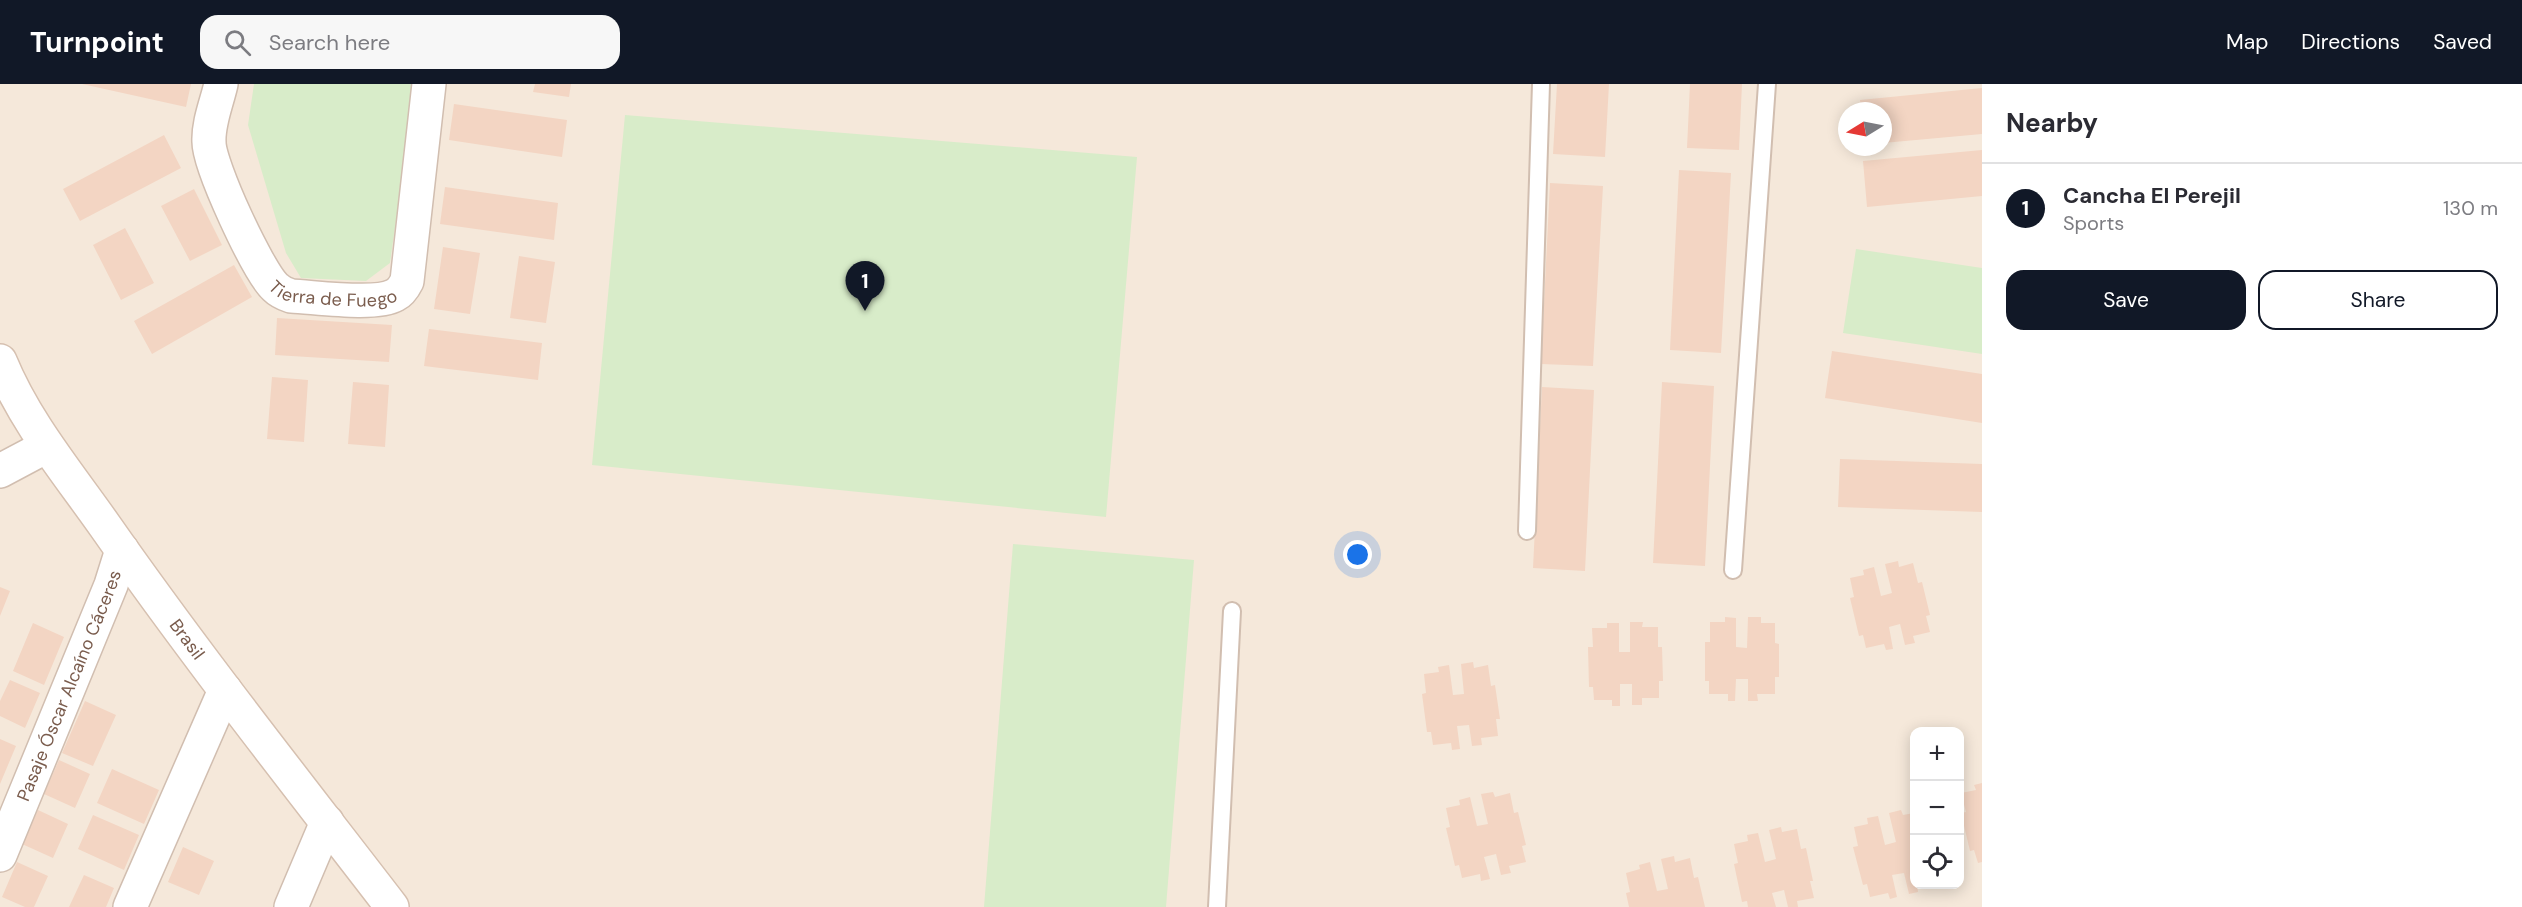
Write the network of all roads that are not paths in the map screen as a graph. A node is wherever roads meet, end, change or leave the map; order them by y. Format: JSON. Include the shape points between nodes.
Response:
{"nodes":[{"id":1,"x":221,"y":84,"type":"edge"},
{"id":2,"x":429,"y":84,"type":"edge"},
{"id":3,"x":1541,"y":84,"type":"edge"},
{"id":4,"x":1767,"y":84,"type":"edge"},
{"id":5,"x":0,"y":361,"type":"edge"},
{"id":6,"x":47,"y":446,"type":"junction"},
{"id":7,"x":0,"y":471,"type":"edge"},
{"id":8,"x":1527,"y":531,"type":"dead end"},
{"id":9,"x":122,"y":550,"type":"junction"},
{"id":10,"x":1732,"y":570,"type":"dead end"},
{"id":11,"x":1232,"y":611,"type":"dead end"},
{"id":12,"x":225,"y":690,"type":"junction"},
{"id":13,"x":327,"y":822,"type":"junction"},
{"id":14,"x":0,"y":855,"type":"edge"},
{"id":15,"x":130,"y":907,"type":"edge"},
{"id":16,"x":291,"y":907,"type":"edge"},
{"id":17,"x":392,"y":907,"type":"edge"},
{"id":18,"x":1217,"y":907,"type":"edge"}],
"edges":[{"from":1,"to":2,"type":"street","name":"Tierra de Fuego","via":[[209,141],[213,167],[269,280],[291,296],[375,300],[395,296],[407,281]]},
{"from":3,"to":8,"type":"lane"},
{"from":4,"to":10,"type":"lane"},
{"from":5,"to":6,"type":"street","name":"Brasil","via":[[26,415]]},
{"from":6,"to":7,"type":"street"},
{"from":6,"to":9,"type":"street","name":"Brasil"},
{"from":9,"to":12,"type":"street","name":"Brasil"},
{"from":9,"to":14,"type":"street","name":"Pasaje Óscar Alcaíno Cáceres"},
{"from":11,"to":18,"type":"lane"},
{"from":12,"to":13,"type":"street","name":"Brasil"},
{"from":12,"to":15,"type":"street"},
{"from":13,"to":16,"type":"street"},
{"from":13,"to":17,"type":"street","name":"Brasil"}]}
